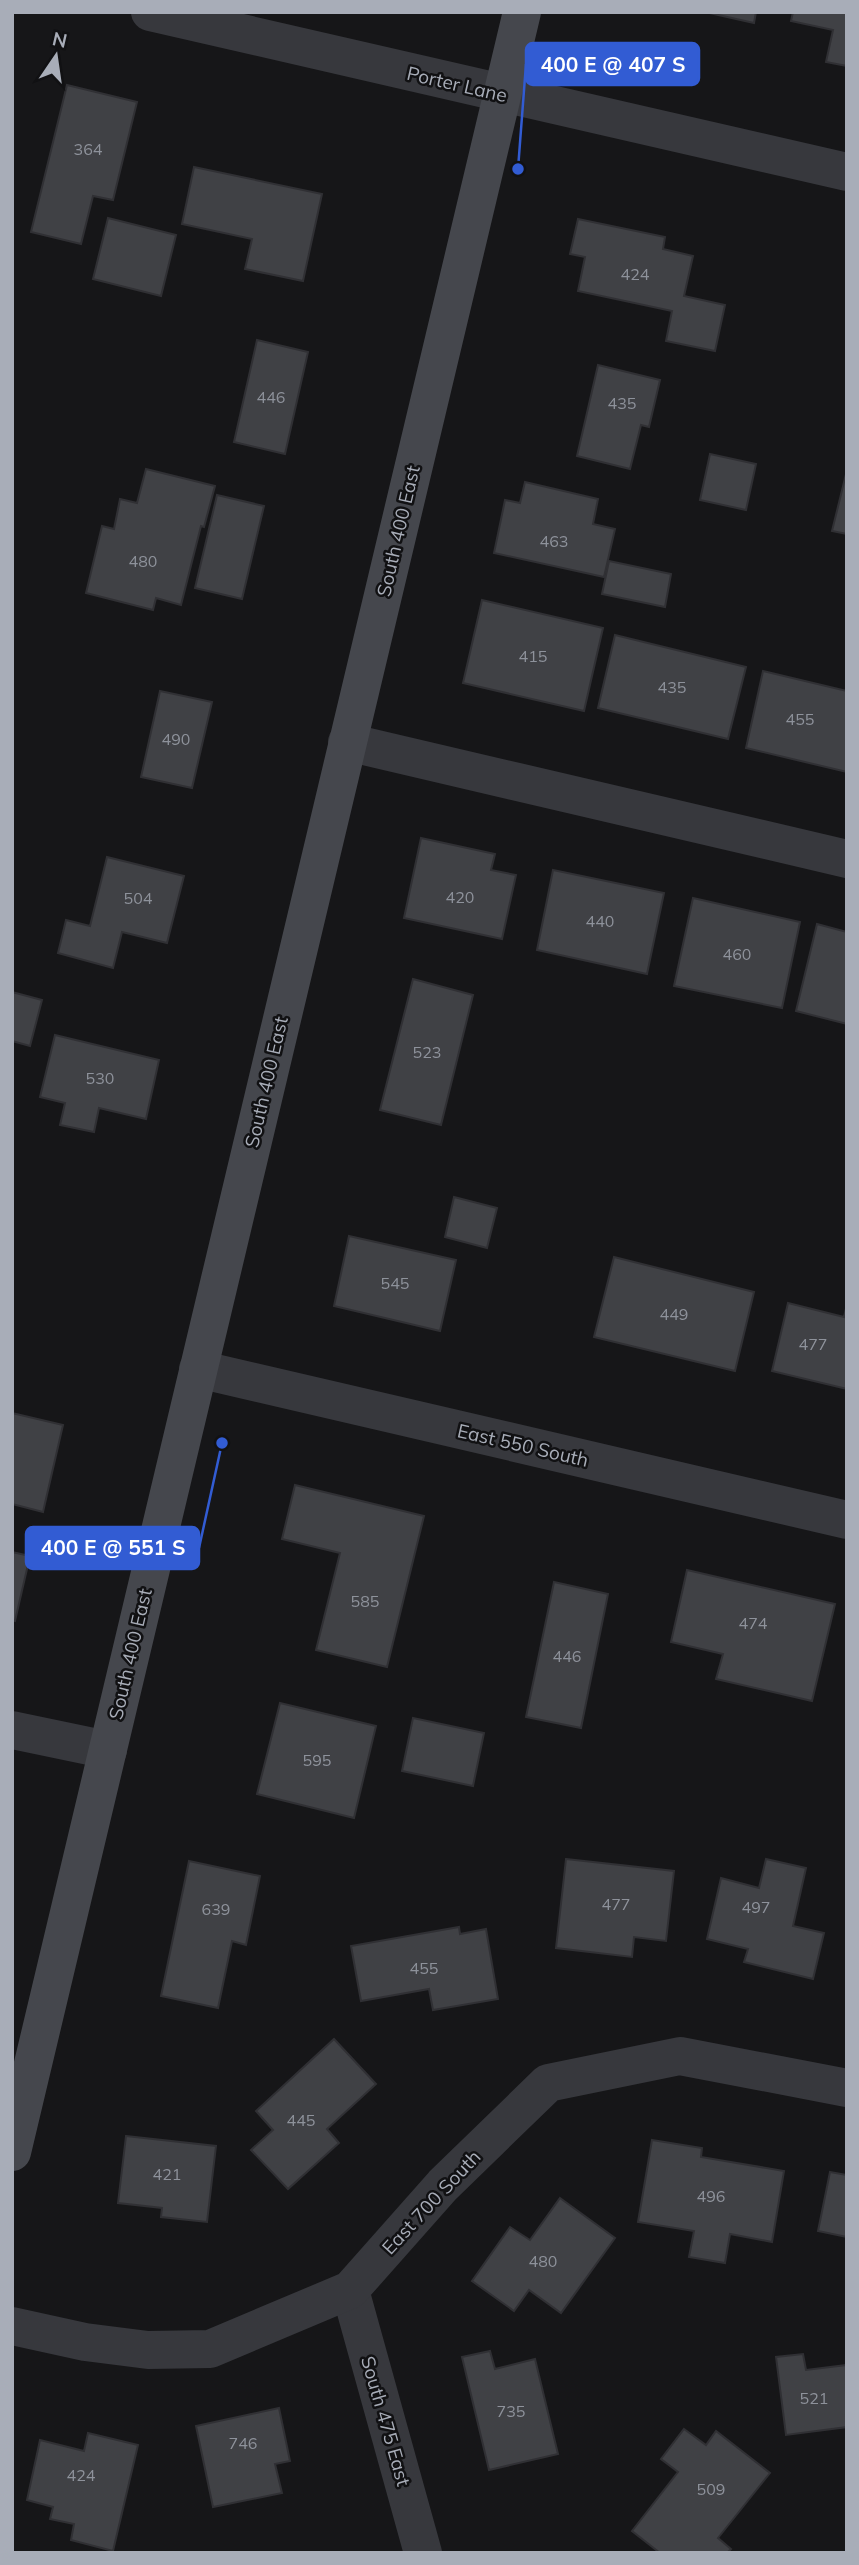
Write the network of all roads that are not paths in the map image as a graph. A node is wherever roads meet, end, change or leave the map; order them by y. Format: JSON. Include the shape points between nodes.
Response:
{"nodes":[{"id":1,"x":150,"y":12,"type":"edge"},
{"id":2,"x":522,"y":12,"type":"edge"},
{"id":3,"x":502,"y":94,"type":"junction"},
{"id":4,"x":847,"y":172,"type":"edge"},
{"id":5,"x":347,"y":742,"type":"junction"},
{"id":6,"x":847,"y":859,"type":"edge"},
{"id":7,"x":198,"y":1369,"type":"junction"},
{"id":8,"x":847,"y":1520,"type":"edge"},
{"id":9,"x":12,"y":1730,"type":"edge"},
{"id":10,"x":107,"y":1751,"type":"junction"},
{"id":11,"x":847,"y":2088,"type":"edge"},
{"id":12,"x":12,"y":2152,"type":"edge"},
{"id":13,"x":350,"y":2290,"type":"junction"},
{"id":14,"x":12,"y":2326,"type":"edge"},
{"id":15,"x":423,"y":2553,"type":"edge"}],
"edges":[{"from":1,"to":3,"type":"street","name":"Porter Lane"},
{"from":2,"to":3,"type":"street","name":"South 400 East"},
{"from":3,"to":4,"type":"street","name":"Porter Lane"},
{"from":3,"to":5,"type":"street","name":"South 400 East"},
{"from":5,"to":6,"type":"street"},
{"from":5,"to":7,"type":"street","name":"South 400 East"},
{"from":7,"to":8,"type":"street","name":"East 550 South"},
{"from":7,"to":10,"type":"street","name":"South 400 East"},
{"from":9,"to":10,"type":"street"},
{"from":10,"to":12,"type":"street","name":"South 400 East"},
{"from":11,"to":13,"type":"street","name":"East 700 South","via":[[680,2056],[548,2083],[443,2185]]},
{"from":13,"to":14,"type":"street","name":"East 700 South","via":[[210,2349],[85,2343]]},
{"from":13,"to":15,"type":"street","name":"South 475 East"}]}
